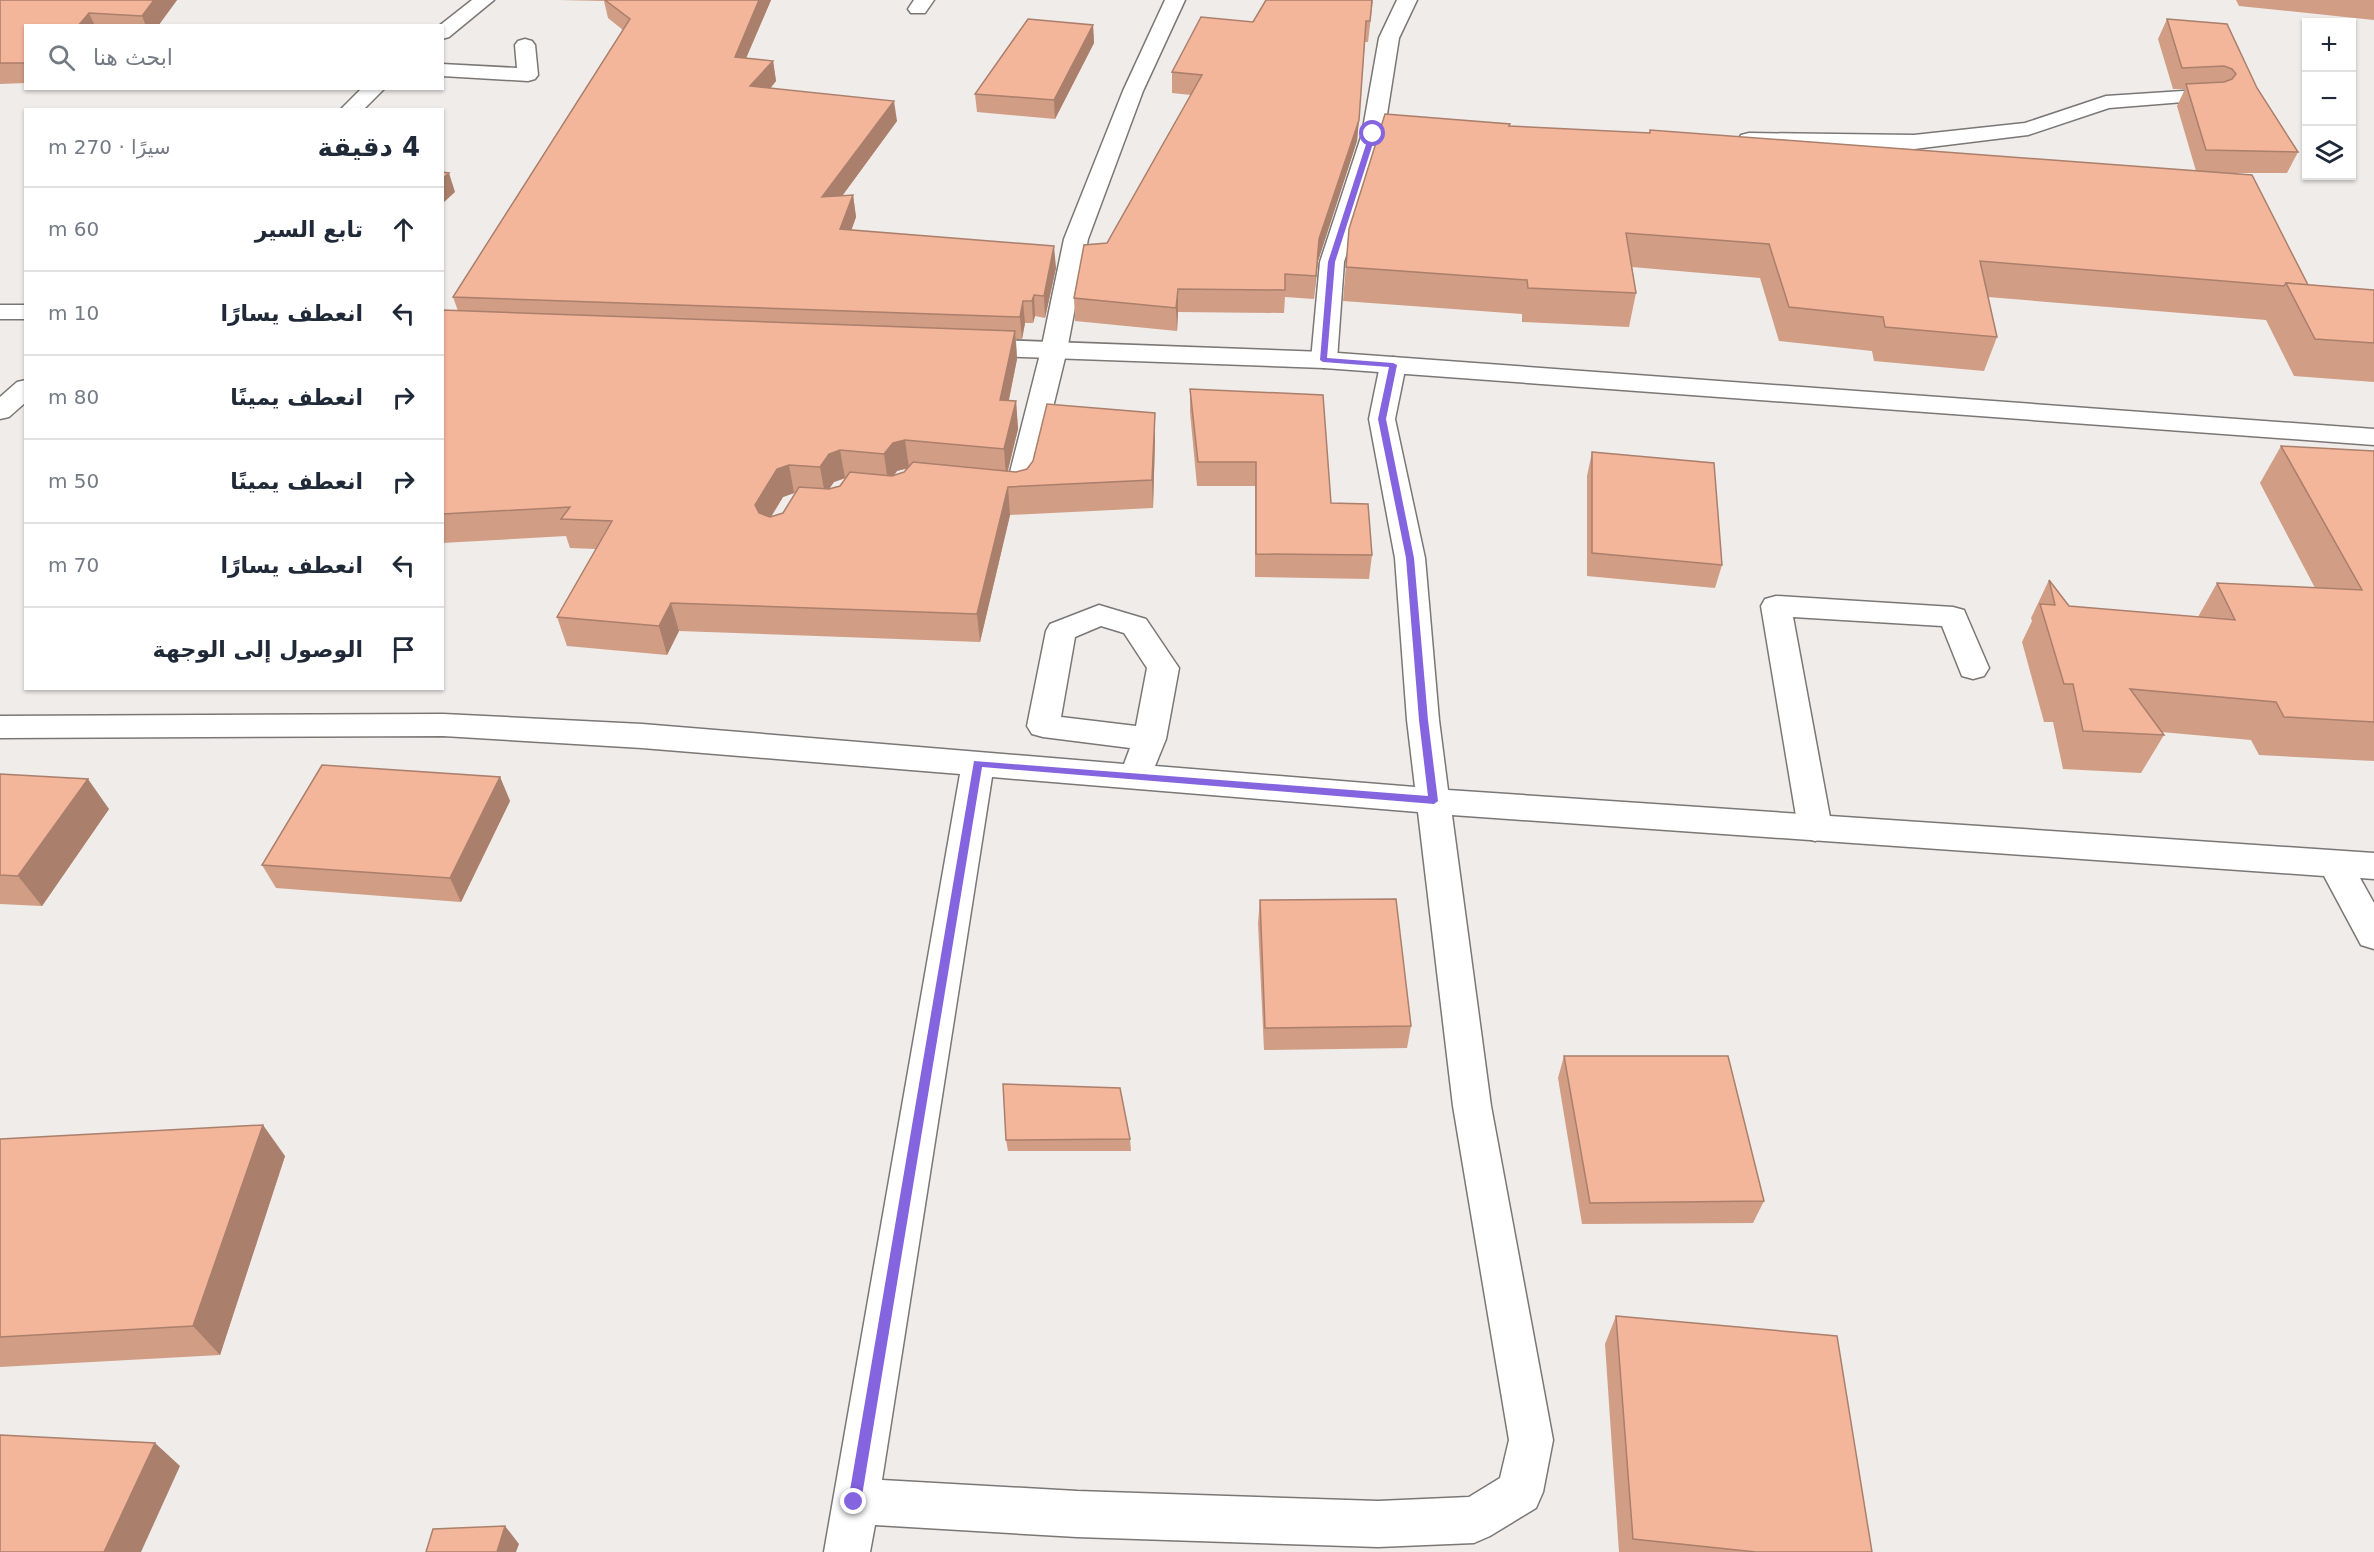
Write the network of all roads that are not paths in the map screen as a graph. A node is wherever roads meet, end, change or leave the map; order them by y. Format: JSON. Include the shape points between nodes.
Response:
{"nodes":[{"id":1,"x":484,"y":0,"type":"edge"},
{"id":2,"x":1175,"y":0,"type":"edge"},
{"id":3,"x":1407,"y":0,"type":"edge"},
{"id":4,"x":444,"y":31,"type":"edge"},
{"id":5,"x":525,"y":45,"type":"dead end"},
{"id":6,"x":444,"y":70,"type":"edge"},
{"id":7,"x":373,"y":90,"type":"edge"},
{"id":8,"x":2214,"y":95,"type":"edge"},
{"id":9,"x":352,"y":108,"type":"edge"},
{"id":10,"x":1446,"y":132,"type":"edge"},
{"id":11,"x":1373,"y":134,"type":"junction"},
{"id":12,"x":1726,"y":140,"type":"edge"},
{"id":13,"x":0,"y":312,"type":"edge"},
{"id":14,"x":24,"y":312,"type":"edge"},
{"id":15,"x":946,"y":346,"type":"edge"},
{"id":16,"x":1054,"y":350,"type":"junction"},
{"id":17,"x":1323,"y":360,"type":"junction"},
{"id":18,"x":1393,"y":365,"type":"junction"},
{"id":19,"x":24,"y":390,"type":"edge"},
{"id":20,"x":0,"y":411,"type":"edge"},
{"id":21,"x":2374,"y":437,"type":"edge"},
{"id":22,"x":964,"y":484,"type":"edge"},
{"id":23,"x":1973,"y":668,"type":"dead end"},
{"id":24,"x":0,"y":727,"type":"edge"},
{"id":25,"x":1150,"y":739,"type":"junction"},
{"id":26,"x":978,"y":763,"type":"junction"},
{"id":27,"x":1135,"y":776,"type":"junction"},
{"id":28,"x":1434,"y":801,"type":"junction"},
{"id":29,"x":1815,"y":828,"type":"junction"},
{"id":30,"x":2334,"y":864,"type":"junction"},
{"id":31,"x":2374,"y":866,"type":"edge"},
{"id":32,"x":2374,"y":935,"type":"edge"},
{"id":33,"x":854,"y":1502,"type":"junction"},
{"id":34,"x":847,"y":1552,"type":"edge"}],
"edges":[{"from":1,"to":4,"type":"street"},
{"from":2,"to":16,"type":"street","via":[[1133,91],[1076,239]]},
{"from":3,"to":11,"type":"street","via":[[1389,38]]},
{"from":5,"to":6,"type":"street","via":[[528,75]]},
{"from":7,"to":9,"type":"street"},
{"from":8,"to":12,"type":"street","via":[[2106,102],[2028,129],[1914,142]]},
{"from":10,"to":11,"type":"street"},
{"from":11,"to":17,"type":"street","via":[[1332,262]]},
{"from":13,"to":14,"type":"street"},
{"from":15,"to":16,"type":"street"},
{"from":16,"to":17,"type":"street"},
{"from":16,"to":22,"type":"street","via":[[1019,489]]},
{"from":17,"to":18,"type":"street"},
{"from":18,"to":21,"type":"street"},
{"from":18,"to":28,"type":"street","via":[[1382,419],[1410,558]]},
{"from":19,"to":20,"type":"street"},
{"from":23,"to":29,"type":"street","via":[[1953,616],[1776,606]]},
{"from":24,"to":26,"type":"street","via":[[443,725],[642,736]]},
{"from":25,"to":25,"type":"street","via":[[1043,726],[1061,631],[1099,615],[1135,626],[1163,668]]},
{"from":25,"to":27,"type":"street"},
{"from":26,"to":27,"type":"street"},
{"from":26,"to":33,"type":"street"},
{"from":27,"to":28,"type":"street"},
{"from":28,"to":29,"type":"street"},
{"from":28,"to":33,"type":"street","via":[[1472,1106],[1531,1440],[1520,1492],[1474,1520],[1378,1524]]},
{"from":29,"to":30,"type":"street"},
{"from":30,"to":31,"type":"street"},
{"from":30,"to":32,"type":"street"},
{"from":33,"to":34,"type":"street"}]}
